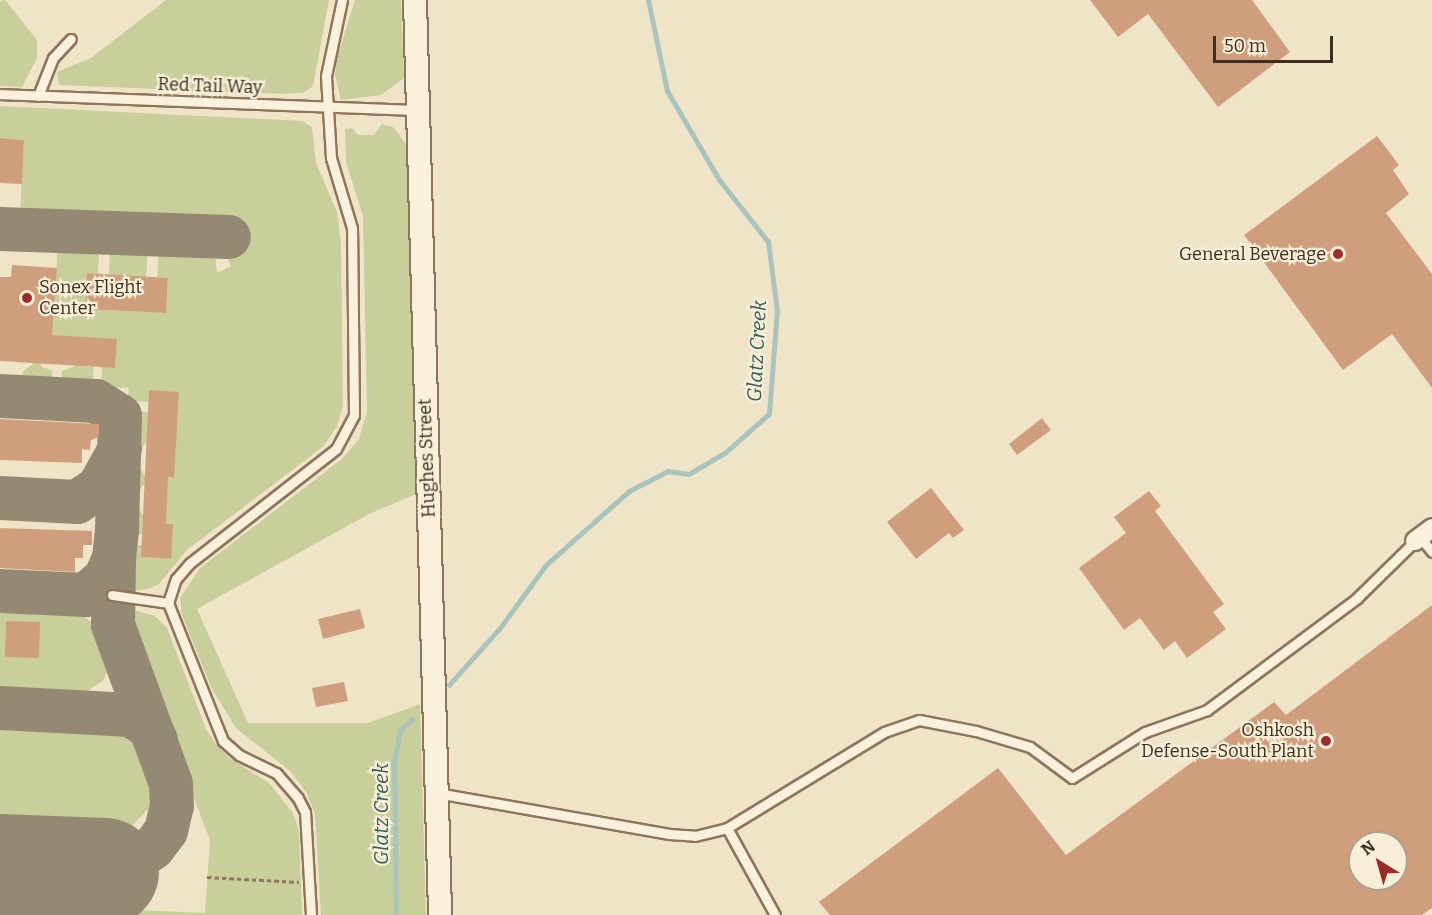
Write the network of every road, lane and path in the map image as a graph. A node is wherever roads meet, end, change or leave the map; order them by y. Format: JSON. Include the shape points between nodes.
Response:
{"nodes":[{"id":1,"x":342,"y":0,"type":"edge"},
{"id":2,"x":415,"y":0,"type":"edge"},
{"id":3,"x":71,"y":39,"type":"dead end"},
{"id":4,"x":0,"y":94,"type":"edge"},
{"id":5,"x":38,"y":96,"type":"junction"},
{"id":6,"x":327,"y":107,"type":"junction"},
{"id":7,"x":418,"y":110,"type":"junction"},
{"id":8,"x":1422,"y":535,"type":"edge"},
{"id":9,"x":1432,"y":552,"type":"edge"},
{"id":10,"x":112,"y":595,"type":"dead end"},
{"id":11,"x":168,"y":603,"type":"junction"},
{"id":12,"x":437,"y":793,"type":"junction"},
{"id":13,"x":727,"y":828,"type":"junction"},
{"id":14,"x":207,"y":877,"type":"dead end"},
{"id":15,"x":310,"y":883,"type":"junction"},
{"id":16,"x":311,"y":915,"type":"edge"},
{"id":17,"x":440,"y":915,"type":"edge"},
{"id":18,"x":775,"y":915,"type":"edge"}],
"edges":[{"from":1,"to":6,"type":"lane","via":[[330,44]]},
{"from":2,"to":7,"type":"street","name":"Hughes Street"},
{"from":3,"to":5,"type":"lane","via":[[45,71]]},
{"from":4,"to":5,"type":"lane","name":"Red Tail Way"},
{"from":5,"to":6,"type":"lane","name":"Red Tail Way"},
{"from":6,"to":7,"type":"lane","name":"Red Tail Way"},
{"from":6,"to":11,"type":"lane","via":[[331,158],[352,228],[354,415],[336,449],[190,563],[176,579]]},
{"from":7,"to":12,"type":"street","name":"Hughes Street"},
{"from":8,"to":9,"type":"lane"},
{"from":8,"to":13,"type":"lane","via":[[1357,597],[1208,710],[1144,732],[1072,778],[1030,747],[919,720],[884,732]]},
{"from":10,"to":11,"type":"lane"},
{"from":11,"to":15,"type":"lane","via":[[223,741],[239,755],[276,773],[298,798],[308,831]]},
{"from":12,"to":13,"type":"lane","via":[[669,834],[695,836]]},
{"from":12,"to":17,"type":"street","name":"Hughes Street"},
{"from":13,"to":18,"type":"lane"},
{"from":14,"to":15,"type":"path"},
{"from":15,"to":16,"type":"lane"}]}
